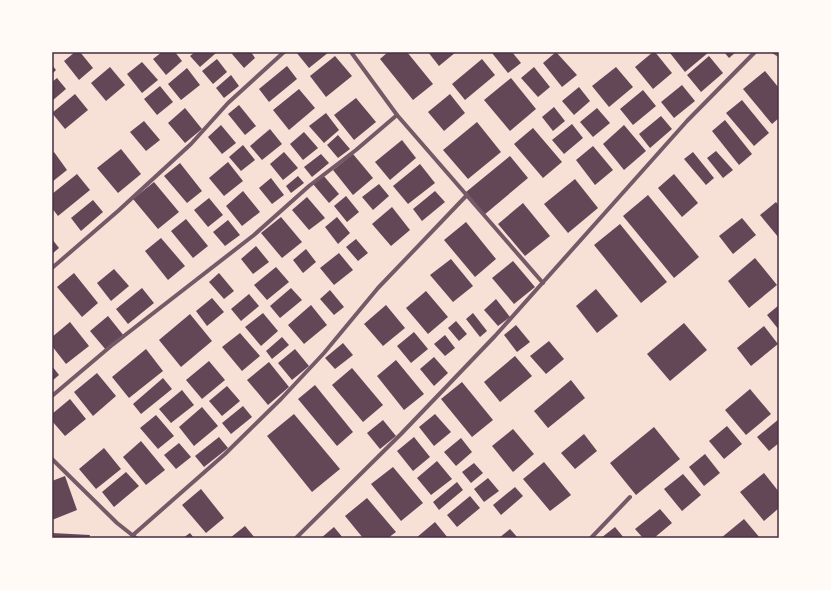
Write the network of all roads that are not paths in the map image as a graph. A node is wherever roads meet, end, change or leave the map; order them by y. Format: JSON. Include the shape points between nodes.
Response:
{"nodes":[{"id":1,"x":284,"y":52,"type":"edge"},
{"id":2,"x":351,"y":52,"type":"edge"},
{"id":3,"x":755,"y":52,"type":"edge"},
{"id":4,"x":774,"y":52,"type":"edge"},
{"id":5,"x":779,"y":55,"type":"edge"},
{"id":6,"x":397,"y":114,"type":"junction"},
{"id":7,"x":467,"y":195,"type":"junction"},
{"id":8,"x":52,"y":268,"type":"edge"},
{"id":9,"x":543,"y":283,"type":"junction"},
{"id":10,"x":52,"y":396,"type":"edge"},
{"id":11,"x":52,"y":459,"type":"edge"},
{"id":12,"x":630,"y":497,"type":"dead end"},
{"id":13,"x":135,"y":536,"type":"edge"},
{"id":14,"x":296,"y":538,"type":"edge"},
{"id":15,"x":590,"y":538,"type":"edge"}],
"edges":[{"from":1,"to":8,"type":"street","via":[[228,103],[191,144]]},
{"from":2,"to":6,"type":"street"},
{"from":3,"to":9,"type":"street","via":[[687,121]]},
{"from":4,"to":5,"type":"street"},
{"from":6,"to":7,"type":"street"},
{"from":6,"to":10,"type":"street","via":[[254,235],[111,346]]},
{"from":7,"to":9,"type":"street"},
{"from":7,"to":13,"type":"street","via":[[378,288],[324,353],[281,398]]},
{"from":9,"to":14,"type":"street","via":[[401,434]]},
{"from":11,"to":13,"type":"street","via":[[118,523]]},
{"from":12,"to":15,"type":"street"}]}
